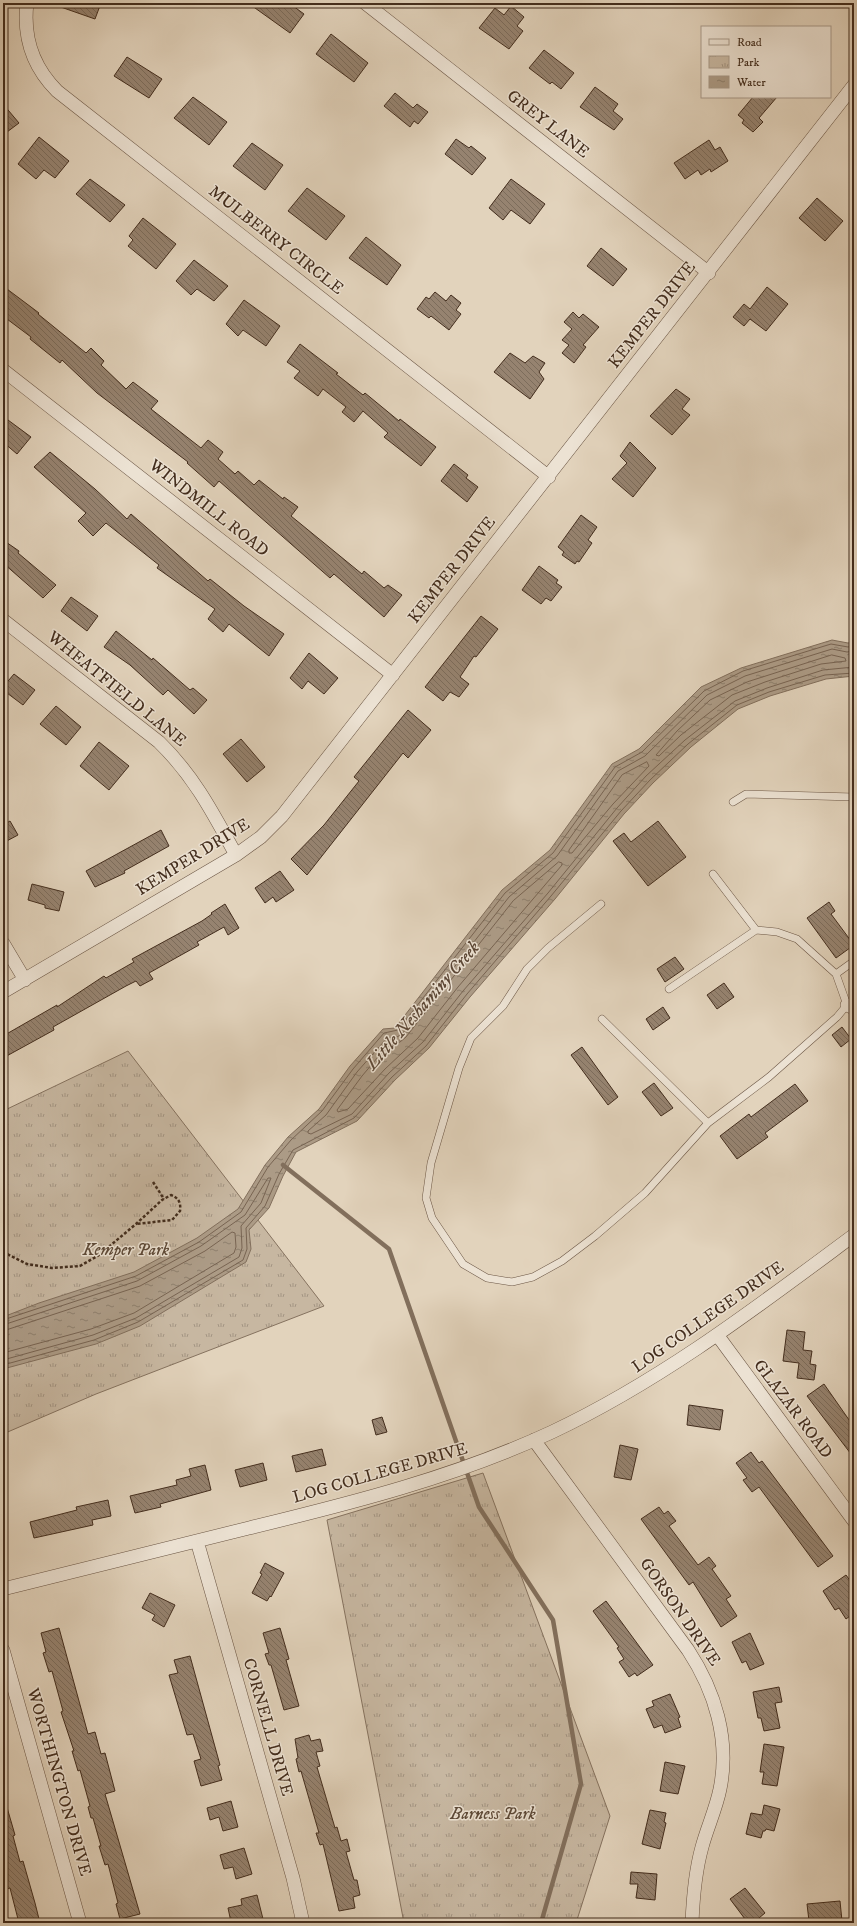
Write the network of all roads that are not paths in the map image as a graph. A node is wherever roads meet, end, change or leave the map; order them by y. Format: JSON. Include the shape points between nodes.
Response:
{"nodes":[{"id":1,"x":27,"y":3,"type":"edge"},
{"id":2,"x":365,"y":3,"type":"edge"},
{"id":3,"x":854,"y":85,"type":"edge"},
{"id":4,"x":708,"y":273,"type":"junction"},
{"id":5,"x":3,"y":370,"type":"edge"},
{"id":6,"x":548,"y":477,"type":"junction"},
{"id":7,"x":3,"y":620,"type":"edge"},
{"id":8,"x":393,"y":675,"type":"junction"},
{"id":9,"x":854,"y":797,"type":"edge"},
{"id":10,"x":732,"y":802,"type":"dead end"},
{"id":11,"x":236,"y":855,"type":"junction"},
{"id":12,"x":713,"y":874,"type":"dead end"},
{"id":13,"x":601,"y":904,"type":"dead end"},
{"id":14,"x":756,"y":930,"type":"junction"},
{"id":15,"x":3,"y":942,"type":"edge"},
{"id":16,"x":854,"y":961,"type":"edge"},
{"id":17,"x":836,"y":974,"type":"junction"},
{"id":18,"x":25,"y":980,"type":"junction"},
{"id":19,"x":669,"y":989,"type":"dead end"},
{"id":20,"x":3,"y":992,"type":"edge"},
{"id":21,"x":850,"y":1006,"type":"edge"},
{"id":22,"x":602,"y":1019,"type":"dead end"},
{"id":23,"x":708,"y":1123,"type":"junction"},
{"id":24,"x":854,"y":1235,"type":"edge"},
{"id":25,"x":718,"y":1336,"type":"junction"},
{"id":26,"x":534,"y":1440,"type":"junction"},
{"id":27,"x":854,"y":1521,"type":"edge"},
{"id":28,"x":197,"y":1541,"type":"junction"},
{"id":29,"x":3,"y":1589,"type":"edge"},
{"id":30,"x":3,"y":1650,"type":"edge"},
{"id":31,"x":80,"y":1923,"type":"edge"},
{"id":32,"x":303,"y":1923,"type":"edge"},
{"id":33,"x":692,"y":1923,"type":"edge"}],
"edges":[{"from":1,"to":6,"type":"street","name":"MULBERRY CIRCLE","via":[[26,31],[31,52],[57,91]]},
{"from":2,"to":4,"type":"street","name":"GREY LANE"},
{"from":3,"to":4,"type":"street","name":"KEMPER DRIVE"},
{"from":4,"to":6,"type":"street","name":"KEMPER DRIVE"},
{"from":5,"to":8,"type":"street","name":"WINDMILL ROAD"},
{"from":6,"to":8,"type":"street","name":"KEMPER DRIVE"},
{"from":7,"to":11,"type":"street","name":"WHEATFIELD LANE","via":[[171,753],[201,791]]},
{"from":8,"to":11,"type":"street","name":"KEMPER DRIVE","via":[[282,816],[261,837]]},
{"from":9,"to":10,"type":"lane","via":[[746,794]]},
{"from":11,"to":18,"type":"street","name":"KEMPER DRIVE"},
{"from":12,"to":14,"type":"lane"},
{"from":13,"to":23,"type":"lane","via":[[527,969],[504,1006],[471,1038],[459,1068],[431,1163],[426,1198],[432,1218],[463,1264],[487,1278],[512,1282],[533,1277],[562,1261],[645,1194]]},
{"from":14,"to":17,"type":"lane","via":[[777,932],[797,939]]},
{"from":14,"to":19,"type":"lane"},
{"from":15,"to":18,"type":"street"},
{"from":16,"to":17,"type":"lane"},
{"from":17,"to":21,"type":"lane"},
{"from":18,"to":20,"type":"street","name":"KEMPER DRIVE"},
{"from":21,"to":23,"type":"lane","via":[[769,1077]]},
{"from":22,"to":23,"type":"lane"},
{"from":24,"to":25,"type":"street","name":"LOG COLLEGE DRIVE"},
{"from":25,"to":26,"type":"street","name":"LOG COLLEGE DRIVE","via":[[637,1388]]},
{"from":25,"to":27,"type":"street","name":"GLAZAR ROAD"},
{"from":26,"to":28,"type":"street","name":"LOG COLLEGE DRIVE","via":[[456,1471],[382,1495]]},
{"from":26,"to":33,"type":"street","name":"GORSON DRIVE","via":[[688,1650],[700,1667],[710,1689],[720,1725],[723,1763],[718,1799],[697,1870]]},
{"from":28,"to":29,"type":"street","name":"LOG COLLEGE DRIVE"},
{"from":28,"to":32,"type":"street","name":"CORNELL DRIVE","via":[[293,1878]]},
{"from":30,"to":31,"type":"street","name":"WORTHINGTON DRIVE"}]}
